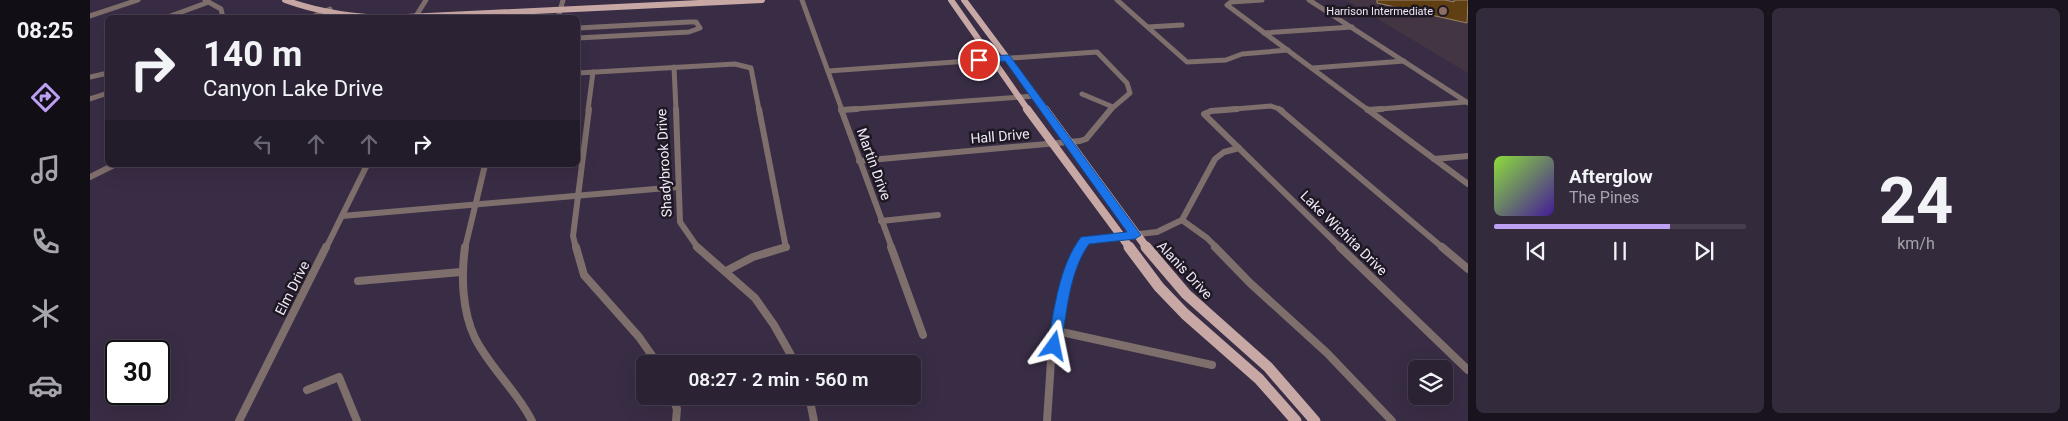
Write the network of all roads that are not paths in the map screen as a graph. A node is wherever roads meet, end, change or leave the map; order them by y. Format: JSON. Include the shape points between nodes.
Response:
{"nodes":[{"id":1,"x":138,"y":0,"type":"edge"},
{"id":2,"x":285,"y":0,"type":"edge"},
{"id":3,"x":301,"y":0,"type":"edge"},
{"id":4,"x":426,"y":0,"type":"edge"},
{"id":5,"x":690,"y":0,"type":"edge"},
{"id":6,"x":762,"y":0,"type":"edge"},
{"id":7,"x":802,"y":0,"type":"edge"},
{"id":8,"x":951,"y":0,"type":"edge"},
{"id":9,"x":964,"y":0,"type":"edge"},
{"id":10,"x":1117,"y":0,"type":"edge"},
{"id":11,"x":1262,"y":0,"type":"edge"},
{"id":12,"x":1309,"y":0,"type":"edge"},
{"id":13,"x":206,"y":1,"type":"edge"},
{"id":14,"x":668,"y":2,"type":"edge"},
{"id":15,"x":330,"y":9,"type":"junction"},
{"id":16,"x":560,"y":9,"type":"edge"},
{"id":17,"x":321,"y":13,"type":"junction"},
{"id":18,"x":418,"y":14,"type":"edge"},
{"id":19,"x":172,"y":15,"type":"edge"},
{"id":20,"x":222,"y":15,"type":"edge"},
{"id":21,"x":317,"y":15,"type":"edge"},
{"id":22,"x":346,"y":15,"type":"edge"},
{"id":23,"x":402,"y":15,"type":"edge"},
{"id":24,"x":437,"y":15,"type":"edge"},
{"id":25,"x":90,"y":16,"type":"edge"},
{"id":26,"x":1182,"y":25,"type":"dead end"},
{"id":27,"x":1148,"y":27,"type":"junction"},
{"id":28,"x":1352,"y":27,"type":"junction"},
{"id":29,"x":580,"y":28,"type":"edge"},
{"id":30,"x":1264,"y":33,"type":"junction"},
{"id":31,"x":580,"y":38,"type":"edge"},
{"id":32,"x":1288,"y":50,"type":"junction"},
{"id":33,"x":1007,"y":58,"type":"junction"},
{"id":34,"x":993,"y":59,"type":"junction"},
{"id":35,"x":1404,"y":61,"type":"junction"},
{"id":36,"x":674,"y":67,"type":"junction"},
{"id":37,"x":1313,"y":68,"type":"junction"},
{"id":38,"x":828,"y":71,"type":"junction"},
{"id":39,"x":592,"y":72,"type":"junction"},
{"id":40,"x":580,"y":73,"type":"edge"},
{"id":41,"x":105,"y":74,"type":"edge"},
{"id":42,"x":90,"y":77,"type":"edge"},
{"id":43,"x":105,"y":94,"type":"edge"},
{"id":44,"x":1082,"y":94,"type":"dead end"},
{"id":45,"x":1035,"y":96,"type":"junction"},
{"id":46,"x":1020,"y":98,"type":"junction"},
{"id":47,"x":90,"y":99,"type":"edge"},
{"id":48,"x":1467,"y":102,"type":"edge"},
{"id":49,"x":1114,"y":107,"type":"junction"},
{"id":50,"x":841,"y":110,"type":"junction"},
{"id":51,"x":1368,"y":110,"type":"junction"},
{"id":52,"x":1070,"y":142,"type":"junction"},
{"id":53,"x":1053,"y":144,"type":"junction"},
{"id":54,"x":1239,"y":148,"type":"junction"},
{"id":55,"x":1468,"y":156,"type":"edge"},
{"id":56,"x":1434,"y":159,"type":"junction"},
{"id":57,"x":859,"y":161,"type":"junction"},
{"id":58,"x":110,"y":167,"type":"edge"},
{"id":59,"x":366,"y":167,"type":"edge"},
{"id":60,"x":484,"y":167,"type":"edge"},
{"id":61,"x":90,"y":177,"type":"edge"},
{"id":62,"x":1468,"y":184,"type":"edge"},
{"id":63,"x":678,"y":187,"type":"junction"},
{"id":64,"x":578,"y":195,"type":"junction"},
{"id":65,"x":475,"y":204,"type":"junction"},
{"id":66,"x":938,"y":215,"type":"dead end"},
{"id":67,"x":342,"y":216,"type":"junction"},
{"id":68,"x":1182,"y":220,"type":"junction"},
{"id":69,"x":881,"y":221,"type":"junction"},
{"id":70,"x":1135,"y":235,"type":"junction"},
{"id":71,"x":1122,"y":237,"type":"junction"},
{"id":72,"x":1468,"y":269,"type":"edge"},
{"id":73,"x":726,"y":271,"type":"junction"},
{"id":74,"x":461,"y":272,"type":"junction"},
{"id":75,"x":358,"y":281,"type":"dead end"},
{"id":76,"x":1057,"y":331,"type":"junction"},
{"id":77,"x":923,"y":336,"type":"dead end"},
{"id":78,"x":652,"y":355,"type":"edge"},
{"id":79,"x":791,"y":355,"type":"edge"},
{"id":80,"x":1212,"y":365,"type":"dead end"},
{"id":81,"x":1468,"y":370,"type":"edge"},
{"id":82,"x":307,"y":390,"type":"dead end"},
{"id":83,"x":675,"y":405,"type":"edge"},
{"id":84,"x":811,"y":405,"type":"edge"},
{"id":85,"x":239,"y":421,"type":"edge"},
{"id":86,"x":357,"y":421,"type":"edge"},
{"id":87,"x":532,"y":421,"type":"edge"},
{"id":88,"x":676,"y":421,"type":"edge"},
{"id":89,"x":814,"y":421,"type":"edge"},
{"id":90,"x":1047,"y":421,"type":"edge"},
{"id":91,"x":1296,"y":421,"type":"edge"},
{"id":92,"x":1315,"y":421,"type":"edge"},
{"id":93,"x":1392,"y":421,"type":"edge"}],
"edges":[{"from":1,"to":25,"type":"street"},
{"from":2,"to":17,"type":"main road"},
{"from":3,"to":15,"type":"main road"},
{"from":4,"to":18,"type":"street"},
{"from":5,"to":14,"type":"main road"},
{"from":6,"to":14,"type":"main road"},
{"from":7,"to":38,"type":"street","name":"Martin Drive"},
{"from":8,"to":34,"type":"main road","name":"Alanis Drive"},
{"from":9,"to":33,"type":"main road","name":"Alanis Drive"},
{"from":10,"to":27,"type":"street"},
{"from":11,"to":30,"type":"street","via":[[1228,5]]},
{"from":12,"to":28,"type":"street"},
{"from":13,"to":19,"type":"street"},
{"from":13,"to":20,"type":"street","via":[[221,9]]},
{"from":14,"to":16,"type":"main road"},
{"from":15,"to":17,"type":"street"},
{"from":15,"to":18,"type":"main road"},
{"from":16,"to":24,"type":"main road"},
{"from":17,"to":21,"type":"street"},
{"from":17,"to":22,"type":"main road"},
{"from":18,"to":23,"type":"main road"},
{"from":18,"to":24,"type":"main road"},
{"from":26,"to":27,"type":"street"},
{"from":27,"to":32,"type":"street","via":[[1187,62],[1226,60],[1242,54]]},
{"from":28,"to":30,"type":"street"},
{"from":28,"to":35,"type":"street"},
{"from":29,"to":31,"type":"street","via":[[696,22],[700,28],[689,32]]},
{"from":30,"to":32,"type":"street"},
{"from":32,"to":37,"type":"street"},
{"from":33,"to":34,"type":"street"},
{"from":33,"to":45,"type":"main road","name":"Alanis Drive"},
{"from":33,"to":49,"type":"street","name":"Hall Drive","via":[[1097,52],[1130,88],[1128,96]]},
{"from":34,"to":38,"type":"street"},
{"from":34,"to":46,"type":"main road","name":"Alanis Drive"},
{"from":35,"to":37,"type":"street"},
{"from":35,"to":48,"type":"street"},
{"from":36,"to":39,"type":"street"},
{"from":36,"to":63,"type":"street","name":"Shadybrook Drive"},
{"from":36,"to":73,"type":"street","via":[[735,64],[751,68],[786,248],[753,257]]},
{"from":37,"to":51,"type":"street"},
{"from":38,"to":50,"type":"street","name":"Martin Drive"},
{"from":39,"to":40,"type":"street"},
{"from":39,"to":64,"type":"street"},
{"from":41,"to":42,"type":"street"},
{"from":43,"to":47,"type":"street"},
{"from":44,"to":49,"type":"street"},
{"from":45,"to":46,"type":"street"},
{"from":45,"to":52,"type":"main road","name":"Alanis Drive"},
{"from":46,"to":50,"type":"street"},
{"from":46,"to":53,"type":"main road","name":"Alanis Drive"},
{"from":48,"to":51,"type":"street"},
{"from":49,"to":52,"type":"street","name":"Hall Drive","via":[[1086,139]]},
{"from":50,"to":57,"type":"street","name":"Martin Drive"},
{"from":51,"to":56,"type":"street"},
{"from":52,"to":53,"type":"street","name":"Hall Drive"},
{"from":52,"to":70,"type":"main road","name":"Alanis Drive"},
{"from":53,"to":57,"type":"street","name":"Hall Drive"},
{"from":53,"to":71,"type":"main road","name":"Alanis Drive"},
{"from":54,"to":68,"type":"street","via":[[1224,152],[1215,159]]},
{"from":54,"to":72,"type":"street","name":"Lake Wichita Drive","via":[[1204,114],[1220,110],[1282,110]]},
{"from":54,"to":81,"type":"street","name":"Lake Wichita Drive"},
{"from":55,"to":56,"type":"street"},
{"from":56,"to":62,"type":"street"},
{"from":57,"to":69,"type":"street","name":"Martin Drive"},
{"from":58,"to":61,"type":"street"},
{"from":59,"to":67,"type":"street","name":"Elm Drive"},
{"from":60,"to":65,"type":"street"},
{"from":63,"to":64,"type":"street"},
{"from":63,"to":73,"type":"street","name":"Shadybrook Drive","via":[[680,222],[687,237],[699,252]]},
{"from":64,"to":65,"type":"street"},
{"from":64,"to":78,"type":"street","via":[[573,236],[584,275]]},
{"from":65,"to":67,"type":"street"},
{"from":65,"to":74,"type":"street","via":[[463,249]]},
{"from":66,"to":69,"type":"street"},
{"from":67,"to":85,"type":"street","name":"Elm Drive"},
{"from":68,"to":70,"type":"street","via":[[1165,230]]},
{"from":68,"to":93,"type":"street","via":[[1200,231],[1250,283],[1327,353]]},
{"from":69,"to":77,"type":"street","name":"Martin Drive"},
{"from":70,"to":71,"type":"street"},
{"from":70,"to":92,"type":"main road","name":"Alanis Drive","via":[[1184,293],[1268,366]]},
{"from":71,"to":76,"type":"street","via":[[1085,240],[1076,253]]},
{"from":71,"to":91,"type":"main road","name":"Alanis Drive","via":[[1159,287],[1259,379]]},
{"from":73,"to":79,"type":"street","name":"Shadybrook Drive","via":[[766,309]]},
{"from":74,"to":75,"type":"street"},
{"from":74,"to":87,"type":"street","via":[[465,304],[475,338],[524,402]]},
{"from":76,"to":80,"type":"street"},
{"from":76,"to":90,"type":"street","via":[[1051,361]]},
{"from":82,"to":86,"type":"street","via":[[339,377]]},
{"from":83,"to":88,"type":"street"},
{"from":84,"to":89,"type":"street"}]}
